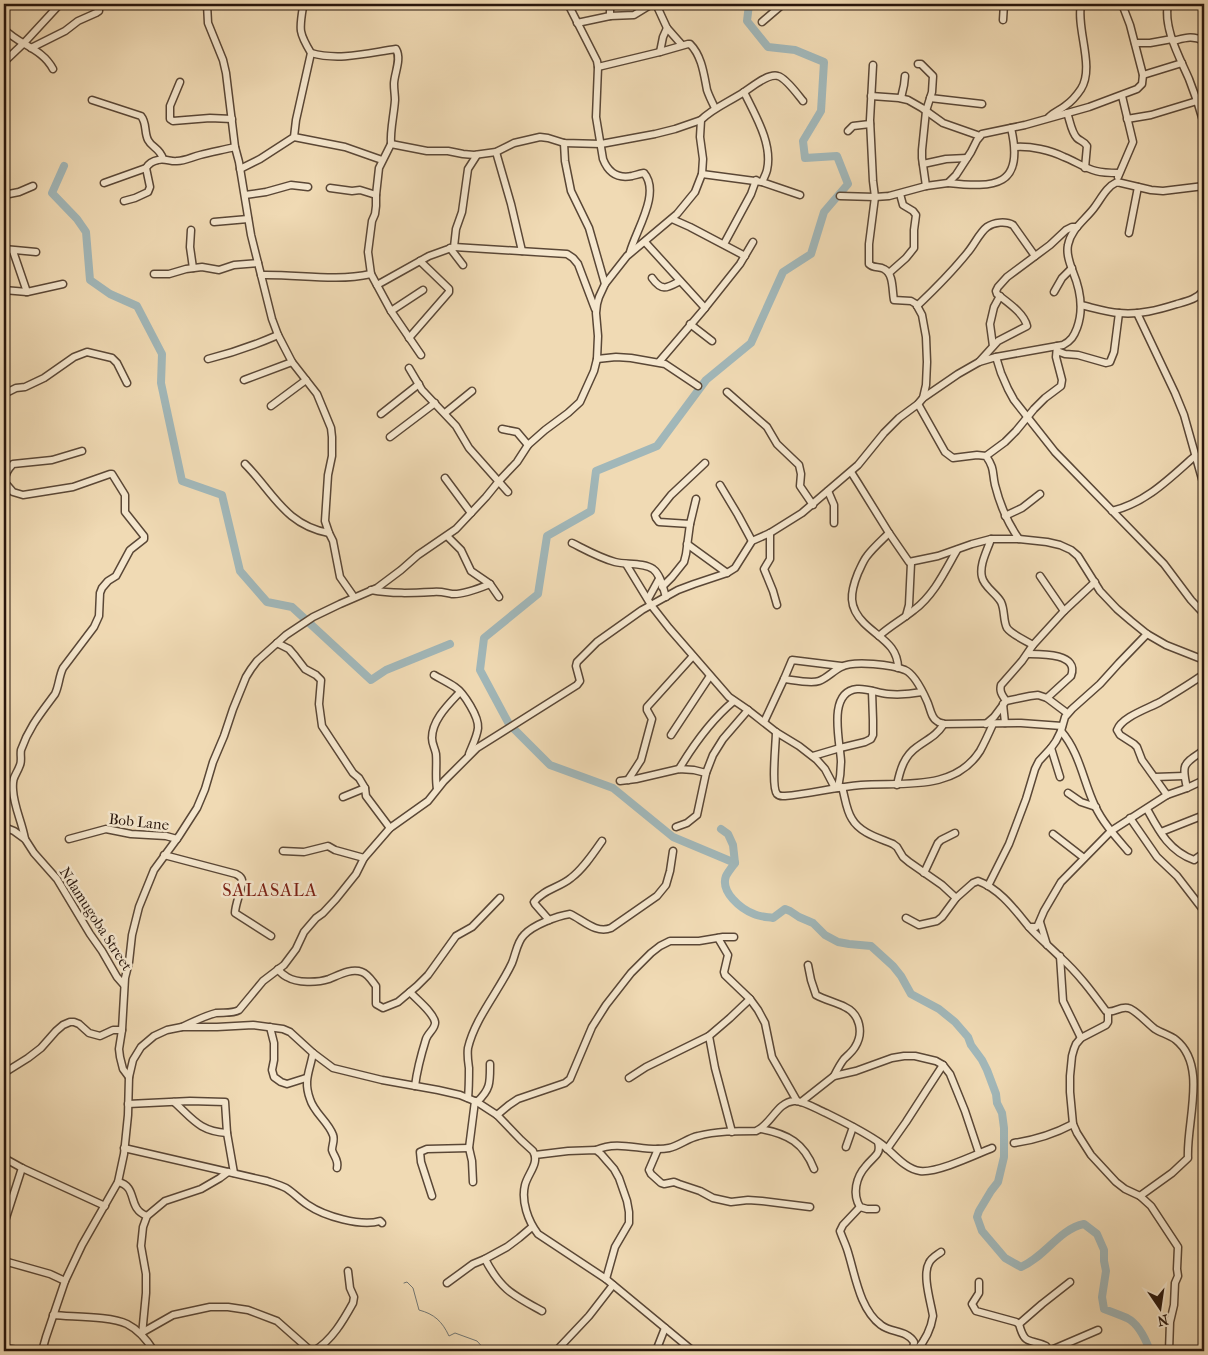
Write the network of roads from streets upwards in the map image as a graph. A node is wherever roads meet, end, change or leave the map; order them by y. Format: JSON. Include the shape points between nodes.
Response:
{"nodes":[{"id":1,"x":59,"y":4,"type":"edge"},
{"id":2,"x":100,"y":4,"type":"edge"},
{"id":3,"x":207,"y":4,"type":"edge"},
{"id":4,"x":302,"y":4,"type":"edge"},
{"id":5,"x":568,"y":4,"type":"edge"},
{"id":6,"x":610,"y":4,"type":"edge"},
{"id":7,"x":652,"y":4,"type":"edge"},
{"id":8,"x":783,"y":4,"type":"edge"},
{"id":9,"x":1004,"y":4,"type":"edge"},
{"id":10,"x":1081,"y":4,"type":"edge"},
{"id":11,"x":1122,"y":4,"type":"edge"},
{"id":12,"x":1168,"y":4,"type":"edge"},
{"id":13,"x":1180,"y":4,"type":"edge"},
{"id":14,"x":1202,"y":5,"type":"edge"},
{"id":15,"x":610,"y":16,"type":"junction"},
{"id":16,"x":1002,"y":20,"type":"dead end"},
{"id":17,"x":762,"y":22,"type":"dead end"},
{"id":18,"x":577,"y":23,"type":"junction"},
{"id":19,"x":667,"y":28,"type":"junction"},
{"id":20,"x":4,"y":29,"type":"edge"},
{"id":21,"x":1173,"y":40,"type":"junction"},
{"id":22,"x":1204,"y":41,"type":"edge"},
{"id":23,"x":24,"y":43,"type":"junction"},
{"id":24,"x":1135,"y":43,"type":"junction"},
{"id":25,"x":682,"y":45,"type":"junction"},
{"id":26,"x":32,"y":48,"type":"junction"},
{"id":27,"x":660,"y":52,"type":"junction"},
{"id":28,"x":311,"y":53,"type":"junction"},
{"id":29,"x":4,"y":62,"type":"edge"},
{"id":30,"x":1182,"y":63,"type":"junction"},
{"id":31,"x":918,"y":64,"type":"dead end"},
{"id":32,"x":873,"y":65,"type":"dead end"},
{"id":33,"x":598,"y":67,"type":"junction"},
{"id":34,"x":53,"y":69,"type":"dead end"},
{"id":35,"x":1143,"y":74,"type":"junction"},
{"id":36,"x":905,"y":76,"type":"dead end"},
{"id":37,"x":180,"y":82,"type":"dead end"},
{"id":38,"x":744,"y":92,"type":"junction"},
{"id":39,"x":871,"y":96,"type":"junction"},
{"id":40,"x":1122,"y":96,"type":"junction"},
{"id":41,"x":901,"y":98,"type":"junction"},
{"id":42,"x":930,"y":98,"type":"junction"},
{"id":43,"x":92,"y":100,"type":"dead end"},
{"id":44,"x":803,"y":101,"type":"dead end"},
{"id":45,"x":982,"y":104,"type":"dead end"},
{"id":46,"x":1200,"y":105,"type":"edge"},
{"id":47,"x":715,"y":108,"type":"junction"},
{"id":48,"x":926,"y":111,"type":"junction"},
{"id":49,"x":1067,"y":113,"type":"junction"},
{"id":50,"x":1048,"y":118,"type":"junction"},
{"id":51,"x":232,"y":119,"type":"junction"},
{"id":52,"x":1127,"y":119,"type":"junction"},
{"id":53,"x":701,"y":120,"type":"junction"},
{"id":54,"x":870,"y":124,"type":"junction"},
{"id":55,"x":1204,"y":124,"type":"edge"},
{"id":56,"x":1012,"y":128,"type":"junction"},
{"id":57,"x":848,"y":131,"type":"dead end"},
{"id":58,"x":980,"y":136,"type":"junction"},
{"id":59,"x":294,"y":137,"type":"junction"},
{"id":60,"x":564,"y":143,"type":"junction"},
{"id":61,"x":391,"y":144,"type":"junction"},
{"id":62,"x":601,"y":144,"type":"junction"},
{"id":63,"x":235,"y":147,"type":"junction"},
{"id":64,"x":1015,"y":147,"type":"junction"},
{"id":65,"x":496,"y":152,"type":"junction"},
{"id":66,"x":477,"y":155,"type":"junction"},
{"id":67,"x":967,"y":158,"type":"junction"},
{"id":68,"x":164,"y":159,"type":"junction"},
{"id":69,"x":382,"y":160,"type":"junction"},
{"id":70,"x":923,"y":164,"type":"junction"},
{"id":71,"x":146,"y":168,"type":"junction"},
{"id":72,"x":1085,"y":168,"type":"junction"},
{"id":73,"x":240,"y":169,"type":"junction"},
{"id":74,"x":1119,"y":173,"type":"junction"},
{"id":75,"x":702,"y":174,"type":"junction"},
{"id":76,"x":759,"y":181,"type":"junction"},
{"id":77,"x":1117,"y":182,"type":"junction"},
{"id":78,"x":104,"y":183,"type":"dead end"},
{"id":79,"x":948,"y":183,"type":"junction"},
{"id":80,"x":33,"y":186,"type":"dead end"},
{"id":81,"x":926,"y":186,"type":"junction"},
{"id":82,"x":1204,"y":186,"type":"edge"},
{"id":83,"x":308,"y":187,"type":"dead end"},
{"id":84,"x":1138,"y":187,"type":"junction"},
{"id":85,"x":330,"y":188,"type":"dead end"},
{"id":86,"x":900,"y":194,"type":"junction"},
{"id":87,"x":4,"y":195,"type":"edge"},
{"id":88,"x":245,"y":195,"type":"junction"},
{"id":89,"x":376,"y":195,"type":"junction"},
{"id":90,"x":800,"y":195,"type":"dead end"},
{"id":91,"x":840,"y":196,"type":"dead end"},
{"id":92,"x":875,"y":197,"type":"junction"},
{"id":93,"x":124,"y":201,"type":"dead end"},
{"id":94,"x":248,"y":219,"type":"junction"},
{"id":95,"x":672,"y":219,"type":"junction"},
{"id":96,"x":214,"y":222,"type":"dead end"},
{"id":97,"x":1077,"y":227,"type":"junction"},
{"id":98,"x":191,"y":230,"type":"dead end"},
{"id":99,"x":1129,"y":233,"type":"dead end"},
{"id":100,"x":645,"y":242,"type":"junction"},
{"id":101,"x":753,"y":242,"type":"dead end"},
{"id":102,"x":724,"y":244,"type":"junction"},
{"id":103,"x":452,"y":247,"type":"junction"},
{"id":104,"x":4,"y":250,"type":"edge"},
{"id":105,"x":13,"y":251,"type":"junction"},
{"id":106,"x":522,"y":251,"type":"junction"},
{"id":107,"x":36,"y":252,"type":"dead end"},
{"id":108,"x":630,"y":252,"type":"junction"},
{"id":109,"x":745,"y":256,"type":"junction"},
{"id":110,"x":1035,"y":256,"type":"junction"},
{"id":111,"x":420,"y":261,"type":"junction"},
{"id":112,"x":258,"y":263,"type":"junction"},
{"id":113,"x":463,"y":265,"type":"dead end"},
{"id":114,"x":193,"y":268,"type":"junction"},
{"id":115,"x":1072,"y":268,"type":"junction"},
{"id":116,"x":889,"y":273,"type":"junction"},
{"id":117,"x":154,"y":274,"type":"dead end"},
{"id":118,"x":371,"y":274,"type":"junction"},
{"id":119,"x":261,"y":275,"type":"junction"},
{"id":120,"x":652,"y":278,"type":"dead end"},
{"id":121,"x":680,"y":281,"type":"junction"},
{"id":122,"x":62,"y":284,"type":"dead end"},
{"id":123,"x":605,"y":284,"type":"junction"},
{"id":124,"x":377,"y":285,"type":"junction"},
{"id":125,"x":4,"y":290,"type":"edge"},
{"id":126,"x":424,"y":290,"type":"dead end"},
{"id":127,"x":1204,"y":290,"type":"edge"},
{"id":128,"x":28,"y":292,"type":"junction"},
{"id":129,"x":1054,"y":292,"type":"dead end"},
{"id":130,"x":1000,"y":296,"type":"junction"},
{"id":131,"x":1202,"y":296,"type":"edge"},
{"id":132,"x":1081,"y":305,"type":"junction"},
{"id":133,"x":917,"y":306,"type":"junction"},
{"id":134,"x":706,"y":308,"type":"junction"},
{"id":135,"x":390,"y":311,"type":"junction"},
{"id":136,"x":596,"y":313,"type":"junction"},
{"id":137,"x":1120,"y":313,"type":"junction"},
{"id":138,"x":1137,"y":313,"type":"junction"},
{"id":139,"x":690,"y":324,"type":"junction"},
{"id":140,"x":278,"y":334,"type":"junction"},
{"id":141,"x":410,"y":338,"type":"junction"},
{"id":142,"x":712,"y":341,"type":"dead end"},
{"id":143,"x":993,"y":346,"type":"junction"},
{"id":144,"x":1057,"y":349,"type":"junction"},
{"id":145,"x":421,"y":356,"type":"dead end"},
{"id":146,"x":996,"y":357,"type":"junction"},
{"id":147,"x":208,"y":359,"type":"dead end"},
{"id":148,"x":598,"y":360,"type":"junction"},
{"id":149,"x":292,"y":362,"type":"junction"},
{"id":150,"x":659,"y":362,"type":"junction"},
{"id":151,"x":979,"y":362,"type":"junction"},
{"id":152,"x":409,"y":368,"type":"dead end"},
{"id":153,"x":244,"y":380,"type":"dead end"},
{"id":154,"x":306,"y":380,"type":"junction"},
{"id":155,"x":127,"y":383,"type":"dead end"},
{"id":156,"x":419,"y":384,"type":"junction"},
{"id":157,"x":698,"y":386,"type":"dead end"},
{"id":158,"x":472,"y":391,"type":"dead end"},
{"id":159,"x":726,"y":392,"type":"dead end"},
{"id":160,"x":4,"y":394,"type":"edge"},
{"id":161,"x":923,"y":398,"type":"junction"},
{"id":162,"x":435,"y":403,"type":"junction"},
{"id":163,"x":918,"y":404,"type":"junction"},
{"id":164,"x":271,"y":406,"type":"dead end"},
{"id":165,"x":445,"y":413,"type":"junction"},
{"id":166,"x":380,"y":414,"type":"dead end"},
{"id":167,"x":1027,"y":417,"type":"junction"},
{"id":168,"x":502,"y":429,"type":"dead end"},
{"id":169,"x":390,"y":438,"type":"dead end"},
{"id":170,"x":528,"y":445,"type":"junction"},
{"id":171,"x":82,"y":451,"type":"dead end"},
{"id":172,"x":986,"y":456,"type":"junction"},
{"id":173,"x":1195,"y":456,"type":"junction"},
{"id":174,"x":705,"y":462,"type":"dead end"},
{"id":175,"x":245,"y":464,"type":"dead end"},
{"id":176,"x":850,"y":472,"type":"junction"},
{"id":177,"x":445,"y":478,"type":"dead end"},
{"id":178,"x":498,"y":481,"type":"junction"},
{"id":179,"x":4,"y":483,"type":"edge"},
{"id":180,"x":720,"y":485,"type":"dead end"},
{"id":181,"x":1204,"y":486,"type":"edge"},
{"id":182,"x":828,"y":491,"type":"junction"},
{"id":183,"x":508,"y":492,"type":"dead end"},
{"id":184,"x":1040,"y":494,"type":"dead end"},
{"id":185,"x":696,"y":499,"type":"dead end"},
{"id":186,"x":812,"y":505,"type":"junction"},
{"id":187,"x":1112,"y":511,"type":"junction"},
{"id":188,"x":471,"y":513,"type":"junction"},
{"id":189,"x":1005,"y":516,"type":"junction"},
{"id":190,"x":690,"y":524,"type":"junction"},
{"id":191,"x":834,"y":524,"type":"dead end"},
{"id":192,"x":770,"y":533,"type":"junction"},
{"id":193,"x":329,"y":534,"type":"junction"},
{"id":194,"x":889,"y":534,"type":"junction"},
{"id":195,"x":447,"y":536,"type":"junction"},
{"id":196,"x":1019,"y":538,"type":"junction"},
{"id":197,"x":991,"y":539,"type":"junction"},
{"id":198,"x":752,"y":541,"type":"junction"},
{"id":199,"x":572,"y":543,"type":"dead end"},
{"id":200,"x":687,"y":544,"type":"junction"},
{"id":201,"x":957,"y":550,"type":"junction"},
{"id":202,"x":911,"y":563,"type":"junction"},
{"id":203,"x":626,"y":564,"type":"junction"},
{"id":204,"x":726,"y":573,"type":"junction"},
{"id":205,"x":1040,"y":576,"type":"dead end"},
{"id":206,"x":660,"y":579,"type":"junction"},
{"id":207,"x":1094,"y":582,"type":"junction"},
{"id":208,"x":490,"y":584,"type":"junction"},
{"id":209,"x":662,"y":587,"type":"junction"},
{"id":210,"x":370,"y":590,"type":"junction"},
{"id":211,"x":354,"y":597,"type":"junction"},
{"id":212,"x":499,"y":597,"type":"dead end"},
{"id":213,"x":666,"y":597,"type":"junction"},
{"id":214,"x":649,"y":602,"type":"junction"},
{"id":215,"x":777,"y":605,"type":"dead end"},
{"id":216,"x":1064,"y":610,"type":"junction"},
{"id":217,"x":1204,"y":614,"type":"edge"},
{"id":218,"x":906,"y":616,"type":"junction"},
{"id":219,"x":1147,"y":634,"type":"junction"},
{"id":220,"x":879,"y":636,"type":"junction"},
{"id":221,"x":277,"y":643,"type":"junction"},
{"id":222,"x":1033,"y":645,"type":"junction"},
{"id":223,"x":1204,"y":650,"type":"edge"},
{"id":224,"x":1028,"y":654,"type":"junction"},
{"id":225,"x":693,"y":656,"type":"junction"},
{"id":226,"x":1197,"y":657,"type":"junction"},
{"id":227,"x":1204,"y":660,"type":"edge"},
{"id":228,"x":842,"y":666,"type":"junction"},
{"id":229,"x":898,"y":668,"type":"junction"},
{"id":230,"x":1204,"y":674,"type":"edge"},
{"id":231,"x":434,"y":675,"type":"dead end"},
{"id":232,"x":710,"y":676,"type":"junction"},
{"id":233,"x":784,"y":679,"type":"junction"},
{"id":234,"x":872,"y":691,"type":"junction"},
{"id":235,"x":460,"y":692,"type":"junction"},
{"id":236,"x":922,"y":692,"type":"junction"},
{"id":237,"x":1047,"y":698,"type":"junction"},
{"id":238,"x":734,"y":701,"type":"junction"},
{"id":239,"x":1005,"y":703,"type":"junction"},
{"id":240,"x":748,"y":710,"type":"junction"},
{"id":241,"x":1067,"y":713,"type":"junction"},
{"id":242,"x":764,"y":722,"type":"junction"},
{"id":243,"x":1005,"y":723,"type":"junction"},
{"id":244,"x":944,"y":724,"type":"junction"},
{"id":245,"x":990,"y":724,"type":"junction"},
{"id":246,"x":1062,"y":729,"type":"junction"},
{"id":247,"x":776,"y":732,"type":"junction"},
{"id":248,"x":671,"y":735,"type":"dead end"},
{"id":249,"x":840,"y":748,"type":"junction"},
{"id":250,"x":1051,"y":748,"type":"junction"},
{"id":251,"x":1204,"y":750,"type":"edge"},
{"id":252,"x":468,"y":755,"type":"junction"},
{"id":253,"x":813,"y":756,"type":"junction"},
{"id":254,"x":678,"y":769,"type":"junction"},
{"id":255,"x":706,"y":773,"type":"junction"},
{"id":256,"x":1184,"y":776,"type":"junction"},
{"id":257,"x":1060,"y":777,"type":"dead end"},
{"id":258,"x":1155,"y":777,"type":"junction"},
{"id":259,"x":628,"y":780,"type":"junction"},
{"id":260,"x":1204,"y":780,"type":"edge"},
{"id":261,"x":620,"y":781,"type":"dead end"},
{"id":262,"x":897,"y":785,"type":"junction"},
{"id":263,"x":365,"y":788,"type":"junction"},
{"id":264,"x":838,"y":788,"type":"junction"},
{"id":265,"x":1187,"y":788,"type":"junction"},
{"id":266,"x":437,"y":789,"type":"junction"},
{"id":267,"x":1068,"y":793,"type":"dead end"},
{"id":268,"x":1167,"y":795,"type":"junction"},
{"id":269,"x":343,"y":797,"type":"dead end"},
{"id":270,"x":1096,"y":807,"type":"junction"},
{"id":271,"x":1147,"y":809,"type":"junction"},
{"id":272,"x":1204,"y":815,"type":"edge"},
{"id":273,"x":1130,"y":818,"type":"junction"},
{"id":274,"x":4,"y":827,"type":"edge"},
{"id":275,"x":676,"y":827,"type":"dead end"},
{"id":276,"x":390,"y":828,"type":"junction"},
{"id":277,"x":1111,"y":831,"type":"junction"},
{"id":278,"x":1161,"y":832,"type":"junction"},
{"id":279,"x":955,"y":833,"type":"dead end"},
{"id":280,"x":1053,"y":834,"type":"dead end"},
{"id":281,"x":25,"y":839,"type":"junction"},
{"id":282,"x":70,"y":839,"type":"dead end"},
{"id":283,"x":177,"y":839,"type":"junction"},
{"id":284,"x":602,"y":841,"type":"dead end"},
{"id":285,"x":283,"y":851,"type":"dead end"},
{"id":286,"x":673,"y":851,"type":"dead end"},
{"id":287,"x":1128,"y":851,"type":"dead end"},
{"id":288,"x":1204,"y":853,"type":"edge"},
{"id":289,"x":164,"y":855,"type":"junction"},
{"id":290,"x":364,"y":858,"type":"junction"},
{"id":291,"x":1084,"y":858,"type":"junction"},
{"id":292,"x":924,"y":873,"type":"junction"},
{"id":293,"x":988,"y":886,"type":"junction"},
{"id":294,"x":500,"y":898,"type":"dead end"},
{"id":295,"x":956,"y":898,"type":"junction"},
{"id":296,"x":1204,"y":911,"type":"edge"},
{"id":297,"x":906,"y":918,"type":"dead end"},
{"id":298,"x":550,"y":920,"type":"junction"},
{"id":299,"x":1040,"y":922,"type":"junction"},
{"id":300,"x":1029,"y":927,"type":"junction"},
{"id":301,"x":270,"y":936,"type":"dead end"},
{"id":302,"x":734,"y":937,"type":"dead end"},
{"id":303,"x":718,"y":938,"type":"junction"},
{"id":304,"x":1047,"y":946,"type":"junction"},
{"id":305,"x":1060,"y":956,"type":"junction"},
{"id":306,"x":808,"y":965,"type":"dead end"},
{"id":307,"x":278,"y":969,"type":"junction"},
{"id":308,"x":124,"y":985,"type":"junction"},
{"id":309,"x":410,"y":992,"type":"junction"},
{"id":310,"x":750,"y":1000,"type":"junction"},
{"id":311,"x":1108,"y":1013,"type":"junction"},
{"id":312,"x":182,"y":1027,"type":"junction"},
{"id":313,"x":270,"y":1027,"type":"junction"},
{"id":314,"x":122,"y":1030,"type":"junction"},
{"id":315,"x":709,"y":1036,"type":"junction"},
{"id":316,"x":1081,"y":1038,"type":"junction"},
{"id":317,"x":313,"y":1054,"type":"junction"},
{"id":318,"x":490,"y":1064,"type":"dead end"},
{"id":319,"x":943,"y":1065,"type":"junction"},
{"id":320,"x":4,"y":1073,"type":"edge"},
{"id":321,"x":834,"y":1076,"type":"junction"},
{"id":322,"x":129,"y":1077,"type":"junction"},
{"id":323,"x":306,"y":1078,"type":"junction"},
{"id":324,"x":629,"y":1078,"type":"dead end"},
{"id":325,"x":416,"y":1086,"type":"junction"},
{"id":326,"x":473,"y":1101,"type":"junction"},
{"id":327,"x":174,"y":1102,"type":"junction"},
{"id":328,"x":799,"y":1102,"type":"junction"},
{"id":329,"x":128,"y":1104,"type":"junction"},
{"id":330,"x":497,"y":1115,"type":"junction"},
{"id":331,"x":1073,"y":1124,"type":"junction"},
{"id":332,"x":853,"y":1127,"type":"junction"},
{"id":333,"x":761,"y":1129,"type":"junction"},
{"id":334,"x":227,"y":1132,"type":"junction"},
{"id":335,"x":732,"y":1132,"type":"junction"},
{"id":336,"x":878,"y":1142,"type":"junction"},
{"id":337,"x":1014,"y":1143,"type":"dead end"},
{"id":338,"x":846,"y":1147,"type":"dead end"},
{"id":339,"x":124,"y":1148,"type":"junction"},
{"id":340,"x":469,"y":1148,"type":"junction"},
{"id":341,"x":887,"y":1148,"type":"junction"},
{"id":342,"x":992,"y":1148,"type":"dead end"},
{"id":343,"x":658,"y":1149,"type":"junction"},
{"id":344,"x":596,"y":1150,"type":"junction"},
{"id":345,"x":979,"y":1153,"type":"junction"},
{"id":346,"x":535,"y":1155,"type":"junction"},
{"id":347,"x":4,"y":1158,"type":"edge"},
{"id":348,"x":22,"y":1168,"type":"junction"},
{"id":349,"x":337,"y":1168,"type":"dead end"},
{"id":350,"x":814,"y":1169,"type":"dead end"},
{"id":351,"x":231,"y":1172,"type":"junction"},
{"id":352,"x":118,"y":1182,"type":"junction"},
{"id":353,"x":473,"y":1182,"type":"dead end"},
{"id":354,"x":432,"y":1196,"type":"dead end"},
{"id":355,"x":1140,"y":1196,"type":"junction"},
{"id":356,"x":105,"y":1206,"type":"junction"},
{"id":357,"x":810,"y":1207,"type":"dead end"},
{"id":358,"x":860,"y":1207,"type":"junction"},
{"id":359,"x":876,"y":1209,"type":"dead end"},
{"id":360,"x":147,"y":1216,"type":"junction"},
{"id":361,"x":382,"y":1223,"type":"dead end"},
{"id":362,"x":4,"y":1224,"type":"edge"},
{"id":363,"x":532,"y":1227,"type":"junction"},
{"id":364,"x":941,"y":1252,"type":"dead end"},
{"id":365,"x":485,"y":1259,"type":"junction"},
{"id":366,"x":4,"y":1260,"type":"edge"},
{"id":367,"x":348,"y":1271,"type":"dead end"},
{"id":368,"x":606,"y":1279,"type":"junction"},
{"id":369,"x":65,"y":1281,"type":"junction"},
{"id":370,"x":979,"y":1282,"type":"dead end"},
{"id":371,"x":1070,"y":1282,"type":"dead end"},
{"id":372,"x":447,"y":1283,"type":"dead end"},
{"id":373,"x":613,"y":1285,"type":"junction"},
{"id":374,"x":542,"y":1311,"type":"dead end"},
{"id":375,"x":53,"y":1315,"type":"junction"},
{"id":376,"x":1020,"y":1324,"type":"junction"},
{"id":377,"x":665,"y":1328,"type":"junction"},
{"id":378,"x":1098,"y":1330,"type":"dead end"},
{"id":379,"x":143,"y":1333,"type":"junction"},
{"id":380,"x":4,"y":1348,"type":"edge"},
{"id":381,"x":26,"y":1351,"type":"edge"},
{"id":382,"x":42,"y":1351,"type":"edge"},
{"id":383,"x":154,"y":1351,"type":"edge"},
{"id":384,"x":313,"y":1351,"type":"edge"},
{"id":385,"x":556,"y":1351,"type":"edge"},
{"id":386,"x":656,"y":1351,"type":"edge"},
{"id":387,"x":693,"y":1351,"type":"edge"},
{"id":388,"x":914,"y":1351,"type":"edge"},
{"id":389,"x":1049,"y":1351,"type":"edge"},
{"id":390,"x":1169,"y":1351,"type":"edge"}],
"edges":[{"from":1,"to":23,"type":"street"},
{"from":2,"to":26,"type":"street","via":[[96,13]]},
{"from":3,"to":51,"type":"street","via":[[208,23],[226,73]]},
{"from":4,"to":28,"type":"street","via":[[300,32]]},
{"from":5,"to":18,"type":"street"},
{"from":6,"to":15,"type":"street"},
{"from":7,"to":15,"type":"street","via":[[634,15]]},
{"from":7,"to":19,"type":"street"},
{"from":8,"to":17,"type":"street"},
{"from":9,"to":16,"type":"street"},
{"from":10,"to":50,"type":"street","via":[[1086,78],[1071,101]]},
{"from":11,"to":24,"type":"street"},
{"from":12,"to":21,"type":"street"},
{"from":13,"to":14,"type":"street"},
{"from":15,"to":18,"type":"street"},
{"from":18,"to":33,"type":"street"},
{"from":19,"to":25,"type":"street"},
{"from":19,"to":27,"type":"street"},
{"from":20,"to":23,"type":"street"},
{"from":21,"to":22,"type":"street","via":[[1196,37]]},
{"from":21,"to":24,"type":"street"},
{"from":21,"to":30,"type":"street"},
{"from":23,"to":26,"type":"street"},
{"from":23,"to":29,"type":"street"},
{"from":24,"to":35,"type":"street"},
{"from":25,"to":27,"type":"street"},
{"from":25,"to":47,"type":"street","via":[[690,44],[696,53]]},
{"from":26,"to":34,"type":"street","via":[[45,57]]},
{"from":27,"to":33,"type":"street"},
{"from":28,"to":59,"type":"street"},
{"from":28,"to":61,"type":"street","via":[[359,56],[396,49],[398,64]]},
{"from":30,"to":35,"type":"street"},
{"from":30,"to":46,"type":"street"},
{"from":31,"to":42,"type":"street","via":[[933,76]]},
{"from":32,"to":39,"type":"street"},
{"from":33,"to":62,"type":"street","via":[[596,117]]},
{"from":35,"to":40,"type":"street","via":[[1142,86]]},
{"from":36,"to":41,"type":"street"},
{"from":37,"to":51,"type":"street","via":[[170,106],[170,119]]},
{"from":38,"to":44,"type":"street","via":[[778,76]]},
{"from":38,"to":47,"type":"street"},
{"from":38,"to":76,"type":"street","via":[[758,121],[768,157],[767,170]]},
{"from":39,"to":41,"type":"street"},
{"from":39,"to":54,"type":"street"},
{"from":40,"to":49,"type":"street"},
{"from":40,"to":52,"type":"street"},
{"from":41,"to":48,"type":"street"},
{"from":42,"to":45,"type":"street"},
{"from":42,"to":48,"type":"street"},
{"from":43,"to":68,"type":"street","via":[[141,116],[147,138]]},
{"from":46,"to":52,"type":"street"},
{"from":46,"to":55,"type":"street"},
{"from":47,"to":53,"type":"street"},
{"from":48,"to":58,"type":"street","via":[[943,123]]},
{"from":48,"to":70,"type":"street"},
{"from":49,"to":50,"type":"street"},
{"from":49,"to":72,"type":"street","via":[[1076,137],[1087,146]]},
{"from":50,"to":56,"type":"street"},
{"from":51,"to":63,"type":"street"},
{"from":52,"to":74,"type":"street","via":[[1133,142]]},
{"from":53,"to":62,"type":"street","via":[[655,134]]},
{"from":53,"to":75,"type":"street"},
{"from":54,"to":57,"type":"street","via":[[854,125]]},
{"from":54,"to":92,"type":"street"},
{"from":56,"to":58,"type":"street"},
{"from":56,"to":64,"type":"street"},
{"from":58,"to":67,"type":"street"},
{"from":59,"to":69,"type":"street","via":[[345,147]]},
{"from":59,"to":73,"type":"street"},
{"from":60,"to":62,"type":"street"},
{"from":60,"to":65,"type":"street","via":[[535,137]]},
{"from":60,"to":123,"type":"street","via":[[570,191],[589,228]]},
{"from":61,"to":66,"type":"street"},
{"from":61,"to":69,"type":"street"},
{"from":62,"to":108,"type":"street","via":[[609,170],[622,176],[644,173],[648,181],[649,203]]},
{"from":63,"to":68,"type":"street","via":[[182,161]]},
{"from":63,"to":73,"type":"street"},
{"from":64,"to":72,"type":"street","via":[[1054,153]]},
{"from":64,"to":79,"type":"street","via":[[1013,166],[999,182],[982,186]]},
{"from":65,"to":66,"type":"street"},
{"from":65,"to":106,"type":"street"},
{"from":66,"to":103,"type":"street","via":[[468,168],[462,212]]},
{"from":67,"to":70,"type":"street"},
{"from":67,"to":79,"type":"street"},
{"from":68,"to":71,"type":"street","via":[[150,163]]},
{"from":69,"to":89,"type":"street"},
{"from":70,"to":81,"type":"street"},
{"from":71,"to":78,"type":"street"},
{"from":71,"to":93,"type":"street","via":[[148,192]]},
{"from":72,"to":74,"type":"street"},
{"from":73,"to":88,"type":"street"},
{"from":74,"to":77,"type":"street"},
{"from":75,"to":76,"type":"street"},
{"from":75,"to":95,"type":"street","via":[[690,199]]},
{"from":76,"to":90,"type":"street"},
{"from":76,"to":102,"type":"street"},
{"from":77,"to":84,"type":"street"},
{"from":77,"to":97,"type":"street","via":[[1109,187]]},
{"from":79,"to":81,"type":"street"},
{"from":80,"to":87,"type":"street"},
{"from":81,"to":86,"type":"street"},
{"from":82,"to":84,"type":"street","via":[[1163,191]]},
{"from":83,"to":88,"type":"street","via":[[291,185]]},
{"from":84,"to":99,"type":"street"},
{"from":85,"to":89,"type":"street","via":[[360,190]]},
{"from":86,"to":92,"type":"street"},
{"from":86,"to":116,"type":"street","via":[[902,205],[916,215],[915,244],[912,252]]},
{"from":88,"to":94,"type":"street"},
{"from":89,"to":118,"type":"street","via":[[368,252]]},
{"from":91,"to":92,"type":"street"},
{"from":92,"to":116,"type":"street","via":[[869,264]]},
{"from":94,"to":96,"type":"street"},
{"from":94,"to":112,"type":"street"},
{"from":95,"to":100,"type":"street"},
{"from":95,"to":102,"type":"street"},
{"from":97,"to":110,"type":"street","via":[[1066,230]]},
{"from":97,"to":115,"type":"street","via":[[1068,248]]},
{"from":98,"to":114,"type":"street"},
{"from":100,"to":108,"type":"street"},
{"from":100,"to":121,"type":"street"},
{"from":101,"to":109,"type":"street"},
{"from":102,"to":109,"type":"street"},
{"from":103,"to":106,"type":"street"},
{"from":103,"to":111,"type":"street"},
{"from":103,"to":113,"type":"street"},
{"from":104,"to":105,"type":"street"},
{"from":105,"to":107,"type":"street"},
{"from":105,"to":128,"type":"street"},
{"from":106,"to":136,"type":"street","via":[[566,254],[573,258]]},
{"from":108,"to":123,"type":"street"},
{"from":109,"to":134,"type":"street"},
{"from":110,"to":130,"type":"street","via":[[1003,281],[996,291]]},
{"from":110,"to":133,"type":"street","via":[[1010,223],[987,227],[941,284]]},
{"from":111,"to":124,"type":"street"},
{"from":111,"to":141,"type":"street","via":[[450,289]]},
{"from":112,"to":114,"type":"street","via":[[219,270]]},
{"from":112,"to":119,"type":"street"},
{"from":114,"to":117,"type":"street"},
{"from":115,"to":129,"type":"street"},
{"from":115,"to":132,"type":"street"},
{"from":116,"to":133,"type":"street","via":[[894,300],[911,301]]},
{"from":118,"to":119,"type":"street","via":[[341,279]]},
{"from":118,"to":124,"type":"street"},
{"from":119,"to":140,"type":"street"},
{"from":120,"to":121,"type":"street","via":[[664,288]]},
{"from":121,"to":134,"type":"street"},
{"from":122,"to":128,"type":"street"},
{"from":123,"to":136,"type":"street"},
{"from":124,"to":135,"type":"street"},
{"from":125,"to":128,"type":"street"},
{"from":126,"to":135,"type":"street"},
{"from":127,"to":131,"type":"street"},
{"from":130,"to":143,"type":"street","via":[[990,324]]},
{"from":130,"to":143,"type":"street","via":[[1027,326]]},
{"from":131,"to":138,"type":"street"},
{"from":132,"to":137,"type":"street"},
{"from":132,"to":144,"type":"street","via":[[1074,336]]},
{"from":133,"to":161,"type":"street","via":[[926,337]]},
{"from":134,"to":139,"type":"street"},
{"from":135,"to":141,"type":"street"},
{"from":136,"to":148,"type":"street"},
{"from":137,"to":138,"type":"street"},
{"from":137,"to":144,"type":"street","via":[[1110,362],[1065,354]]},
{"from":138,"to":173,"type":"street","via":[[1184,415]]},
{"from":139,"to":142,"type":"street"},
{"from":139,"to":150,"type":"street"},
{"from":140,"to":147,"type":"street"},
{"from":140,"to":149,"type":"street"},
{"from":141,"to":145,"type":"street"},
{"from":143,"to":151,"type":"street"},
{"from":144,"to":146,"type":"street"},
{"from":144,"to":167,"type":"street","via":[[1061,386]]},
{"from":146,"to":151,"type":"street"},
{"from":146,"to":167,"type":"street","via":[[1008,389]]},
{"from":148,"to":150,"type":"street","via":[[616,357]]},
{"from":148,"to":170,"type":"street","via":[[580,402]]},
{"from":149,"to":153,"type":"street"},
{"from":149,"to":154,"type":"street"},
{"from":150,"to":157,"type":"street"},
{"from":151,"to":161,"type":"street"},
{"from":152,"to":156,"type":"street"},
{"from":154,"to":164,"type":"street"},
{"from":154,"to":193,"type":"street","via":[[317,394],[331,428],[332,456],[325,521]]},
{"from":155,"to":160,"type":"street","via":[[112,358],[88,352],[74,357],[44,378]]},
{"from":156,"to":162,"type":"street"},
{"from":156,"to":166,"type":"street"},
{"from":158,"to":165,"type":"street"},
{"from":159,"to":186,"type":"street","via":[[767,427],[777,444],[798,465],[800,486]]},
{"from":161,"to":163,"type":"street"},
{"from":162,"to":165,"type":"street"},
{"from":162,"to":169,"type":"street"},
{"from":163,"to":172,"type":"street","via":[[950,457]]},
{"from":163,"to":176,"type":"street","via":[[884,432]]},
{"from":165,"to":178,"type":"street"},
{"from":167,"to":172,"type":"street","via":[[1005,442]]},
{"from":167,"to":187,"type":"street","via":[[1055,452]]},
{"from":168,"to":170,"type":"street","via":[[517,432]]},
{"from":170,"to":178,"type":"street"},
{"from":171,"to":179,"type":"street","via":[[52,460],[13,464]]},
{"from":172,"to":189,"type":"street","via":[[994,469]]},
{"from":173,"to":181,"type":"street"},
{"from":173,"to":187,"type":"street","via":[[1147,496]]},
{"from":174,"to":190,"type":"street","via":[[655,515],[659,522]]},
{"from":175,"to":193,"type":"street","via":[[285,512],[298,522]]},
{"from":176,"to":182,"type":"street"},
{"from":176,"to":194,"type":"street"},
{"from":177,"to":188,"type":"street"},
{"from":178,"to":183,"type":"street"},
{"from":178,"to":188,"type":"street"},
{"from":179,"to":281,"type":"street","via":[[13,492],[23,495],[73,487],[112,474],[125,495],[125,512],[144,536],[130,550],[116,576],[102,588],[94,627],[62,668],[58,689],[28,732],[20,752],[20,766],[12,782]]},
{"from":180,"to":198,"type":"street"},
{"from":182,"to":186,"type":"street"},
{"from":182,"to":191,"type":"street","via":[[833,503]]},
{"from":184,"to":189,"type":"street"},
{"from":185,"to":190,"type":"street"},
{"from":186,"to":192,"type":"street"},
{"from":187,"to":217,"type":"street","via":[[1164,564]]},
{"from":188,"to":195,"type":"street"},
{"from":189,"to":196,"type":"street"},
{"from":190,"to":200,"type":"street"},
{"from":192,"to":198,"type":"street"},
{"from":192,"to":215,"type":"street","via":[[770,559],[764,570]]},
{"from":193,"to":211,"type":"street","via":[[340,578]]},
{"from":194,"to":202,"type":"street","via":[[907,562]]},
{"from":194,"to":220,"type":"street","via":[[866,557],[853,586],[853,608]]},
{"from":195,"to":208,"type":"street","via":[[461,550],[471,571]]},
{"from":195,"to":210,"type":"street","via":[[384,584]]},
{"from":196,"to":197,"type":"street"},
{"from":196,"to":207,"type":"street","via":[[1071,550]]},
{"from":197,"to":201,"type":"street"},
{"from":197,"to":222,"type":"street","via":[[983,562],[984,583],[1002,604],[1006,627]]},
{"from":198,"to":204,"type":"street","via":[[735,568]]},
{"from":199,"to":203,"type":"street","via":[[602,558]]},
{"from":200,"to":204,"type":"street"},
{"from":200,"to":209,"type":"street","via":[[684,562]]},
{"from":201,"to":202,"type":"street"},
{"from":201,"to":218,"type":"street","via":[[926,599]]},
{"from":202,"to":218,"type":"street"},
{"from":203,"to":206,"type":"street","via":[[654,569]]},
{"from":203,"to":214,"type":"street"},
{"from":204,"to":213,"type":"street"},
{"from":205,"to":216,"type":"street"},
{"from":206,"to":209,"type":"street"},
{"from":206,"to":214,"type":"street"},
{"from":207,"to":216,"type":"street"},
{"from":207,"to":219,"type":"street"},
{"from":208,"to":210,"type":"street","via":[[458,594]]},
{"from":208,"to":212,"type":"street"},
{"from":209,"to":213,"type":"street"},
{"from":210,"to":211,"type":"street"},
{"from":211,"to":221,"type":"street","via":[[313,617]]},
{"from":213,"to":214,"type":"street"},
{"from":214,"to":225,"type":"street"},
{"from":214,"to":252,"type":"street","via":[[581,656],[576,666],[580,681],[577,685]]},
{"from":216,"to":222,"type":"street"},
{"from":218,"to":220,"type":"street"},
{"from":219,"to":226,"type":"street"},
{"from":219,"to":241,"type":"street","via":[[1100,684]]},
{"from":220,"to":229,"type":"street","via":[[895,653]]},
{"from":221,"to":263,"type":"street","via":[[289,649],[304,669],[321,680],[319,704],[322,726]]},
{"from":221,"to":283,"type":"street","via":[[257,661],[246,677],[197,808]]},
{"from":222,"to":224,"type":"street"},
{"from":223,"to":226,"type":"street"},
{"from":224,"to":237,"type":"street","via":[[1055,655],[1070,665],[1071,676]]},
{"from":224,"to":239,"type":"street","via":[[1001,685]]},
{"from":225,"to":232,"type":"street"},
{"from":225,"to":259,"type":"street","via":[[647,707],[652,719],[642,760]]},
{"from":226,"to":227,"type":"street"},
{"from":228,"to":229,"type":"street","via":[[868,663]]},
{"from":228,"to":233,"type":"street","via":[[818,682]]},
{"from":228,"to":233,"type":"street","via":[[792,660]]},
{"from":229,"to":236,"type":"street","via":[[910,673]]},
{"from":230,"to":258,"type":"street","via":[[1117,728],[1120,735],[1137,747]]},
{"from":231,"to":235,"type":"street"},
{"from":232,"to":238,"type":"street"},
{"from":232,"to":248,"type":"street"},
{"from":233,"to":242,"type":"street"},
{"from":234,"to":236,"type":"street"},
{"from":234,"to":249,"type":"street","via":[[872,739]]},
{"from":234,"to":249,"type":"street","via":[[856,689],[840,700],[837,717]]},
{"from":235,"to":252,"type":"street","via":[[478,721],[477,734]]},
{"from":235,"to":266,"type":"street","via":[[434,725],[431,740],[436,753]]},
{"from":236,"to":244,"type":"street","via":[[935,720]]},
{"from":237,"to":239,"type":"street","via":[[1038,695]]},
{"from":237,"to":241,"type":"street"},
{"from":238,"to":240,"type":"street"},
{"from":238,"to":254,"type":"street","via":[[710,724]]},
{"from":239,"to":243,"type":"street"},
{"from":239,"to":245,"type":"street"},
{"from":240,"to":242,"type":"street"},
{"from":240,"to":255,"type":"street","via":[[718,747]]},
{"from":241,"to":246,"type":"street"},
{"from":242,"to":247,"type":"street"},
{"from":243,"to":245,"type":"street"},
{"from":243,"to":246,"type":"street","via":[[1050,724]]},
{"from":244,"to":245,"type":"street"},
{"from":244,"to":262,"type":"street","via":[[905,760]]},
{"from":245,"to":262,"type":"street","via":[[979,753],[959,771],[931,782]]},
{"from":246,"to":250,"type":"street"},
{"from":246,"to":270,"type":"street"},
{"from":247,"to":253,"type":"street"},
{"from":247,"to":264,"type":"street","via":[[774,784],[780,796]]},
{"from":249,"to":253,"type":"street"},
{"from":249,"to":264,"type":"street"},
{"from":250,"to":257,"type":"street"},
{"from":250,"to":293,"type":"street","via":[[1034,769],[1015,829]]},
{"from":251,"to":256,"type":"street","via":[[1186,763]]},
{"from":252,"to":266,"type":"street"},
{"from":253,"to":264,"type":"street"},
{"from":254,"to":255,"type":"street"},
{"from":254,"to":259,"type":"street"},
{"from":255,"to":275,"type":"street","via":[[697,814]]},
{"from":256,"to":258,"type":"street"},
{"from":256,"to":265,"type":"street"},
{"from":258,"to":268,"type":"street"},
{"from":259,"to":261,"type":"street"},
{"from":260,"to":265,"type":"street"},
{"from":262,"to":264,"type":"street"},
{"from":263,"to":269,"type":"street"},
{"from":263,"to":276,"type":"street","via":[[366,796]]},
{"from":264,"to":292,"type":"street","via":[[850,817],[858,827],[893,844],[903,857]]},
{"from":265,"to":268,"type":"street"},
{"from":266,"to":276,"type":"street","via":[[428,801]]},
{"from":267,"to":270,"type":"street"},
{"from":268,"to":271,"type":"street"},
{"from":270,"to":277,"type":"street"},
{"from":271,"to":273,"type":"street"},
{"from":271,"to":278,"type":"street"},
{"from":272,"to":278,"type":"street"},
{"from":273,"to":277,"type":"street"},
{"from":273,"to":296,"type":"street","via":[[1157,857],[1177,876]]},
{"from":274,"to":281,"type":"street","name":"Ndamugoba Street"},
{"from":276,"to":290,"type":"street"},
{"from":277,"to":287,"type":"street"},
{"from":277,"to":291,"type":"street"},
{"from":278,"to":288,"type":"street","via":[[1168,844],[1187,858],[1196,860]]},
{"from":279,"to":292,"type":"street","via":[[941,840]]},
{"from":280,"to":291,"type":"street"},
{"from":281,"to":308,"type":"street","name":"Ndamugoba Street","via":[[57,879]]},
{"from":282,"to":283,"type":"street","name":"Bob Lane","via":[[106,829]]},
{"from":283,"to":289,"type":"street"},
{"from":284,"to":298,"type":"street","via":[[573,877],[534,902]]},
{"from":285,"to":290,"type":"street","via":[[304,852],[328,846]]},
{"from":286,"to":298,"type":"street","via":[[666,885],[657,896],[611,928],[596,929],[570,914]]},
{"from":289,"to":301,"type":"street","via":[[240,876],[242,881],[236,914]]},
{"from":289,"to":308,"type":"street","via":[[154,870],[139,907]]},
{"from":290,"to":307,"type":"street","via":[[356,874],[304,932],[296,948]]},
{"from":291,"to":299,"type":"street","via":[[1061,882]]},
{"from":292,"to":295,"type":"street"},
{"from":293,"to":295,"type":"street","via":[[976,881]]},
{"from":293,"to":300,"type":"street"},
{"from":294,"to":309,"type":"street","via":[[472,927],[456,936],[428,975]]},
{"from":295,"to":297,"type":"street","via":[[937,921],[919,924]]},
{"from":298,"to":326,"type":"street","via":[[524,935],[468,1046]]},
{"from":299,"to":300,"type":"street","via":[[1036,927]]},
{"from":299,"to":304,"type":"street"},
{"from":300,"to":304,"type":"street"},
{"from":302,"to":303,"type":"street"},
{"from":303,"to":310,"type":"street","via":[[728,955],[725,974]]},
{"from":303,"to":330,"type":"street","via":[[670,941],[651,953],[606,1005],[592,1027],[570,1079],[518,1099]]},
{"from":304,"to":305,"type":"street"},
{"from":305,"to":311,"type":"street"},
{"from":305,"to":316,"type":"street","via":[[1063,1001]]},
{"from":306,"to":321,"type":"street","via":[[816,995],[845,1007],[858,1020],[855,1046]]},
{"from":307,"to":309,"type":"street","via":[[288,978],[308,982],[361,972],[376,986],[376,1004],[383,1008]]},
{"from":307,"to":312,"type":"street","via":[[263,981],[237,1012],[217,1013]]},
{"from":308,"to":314,"type":"street"},
{"from":309,"to":325,"type":"street","via":[[435,1021],[426,1039]]},
{"from":310,"to":315,"type":"street"},
{"from":310,"to":328,"type":"street","via":[[764,1023],[772,1056]]},
{"from":311,"to":316,"type":"street","via":[[1106,1025]]},
{"from":311,"to":355,"type":"street","via":[[1130,1008],[1182,1045],[1193,1070],[1194,1099],[1188,1158],[1172,1174]]},
{"from":312,"to":313,"type":"street"},
{"from":312,"to":322,"type":"street","via":[[154,1036],[141,1047],[132,1060]]},
{"from":313,"to":317,"type":"street","via":[[290,1032]]},
{"from":313,"to":323,"type":"street","via":[[274,1043],[274,1077],[287,1084]]},
{"from":314,"to":320,"type":"street","via":[[100,1036],[70,1022],[28,1058]]},
{"from":314,"to":322,"type":"street","via":[[120,1057]]},
{"from":315,"to":324,"type":"street"},
{"from":315,"to":335,"type":"street","via":[[714,1068]]},
{"from":316,"to":331,"type":"street","via":[[1072,1056],[1070,1092]]},
{"from":317,"to":323,"type":"street"},
{"from":317,"to":325,"type":"street","via":[[333,1068]]},
{"from":318,"to":326,"type":"street","via":[[487,1092]]},
{"from":319,"to":321,"type":"street","via":[[928,1058],[904,1056]]},
{"from":319,"to":341,"type":"street"},
{"from":319,"to":345,"type":"street","via":[[966,1111]]},
{"from":321,"to":328,"type":"street"},
{"from":322,"to":329,"type":"street"},
{"from":323,"to":349,"type":"street","via":[[309,1098],[334,1136],[332,1149]]},
{"from":325,"to":326,"type":"street"},
{"from":326,"to":330,"type":"street"},
{"from":326,"to":340,"type":"street"},
{"from":327,"to":329,"type":"street"},
{"from":327,"to":334,"type":"street","via":[[204,1128]]},
{"from":327,"to":334,"type":"street","via":[[225,1102]]},
{"from":328,"to":332,"type":"street"},
{"from":328,"to":333,"type":"street","via":[[788,1102]]},
{"from":329,"to":339,"type":"street"},
{"from":330,"to":346,"type":"street"},
{"from":331,"to":337,"type":"street","via":[[1044,1137]]},
{"from":331,"to":355,"type":"street","via":[[1087,1149],[1109,1175],[1125,1189]]},
{"from":332,"to":336,"type":"street"},
{"from":332,"to":338,"type":"street"},
{"from":333,"to":335,"type":"street"},
{"from":333,"to":350,"type":"street","via":[[782,1134],[804,1149]]},
{"from":334,"to":351,"type":"street"},
{"from":335,"to":343,"type":"street","via":[[698,1136],[670,1148]]},
{"from":336,"to":341,"type":"street"},
{"from":336,"to":358,"type":"street","via":[[877,1154],[858,1179],[856,1199]]},
{"from":339,"to":351,"type":"street"},
{"from":339,"to":352,"type":"street"},
{"from":340,"to":353,"type":"street"},
{"from":340,"to":354,"type":"street","via":[[426,1149],[420,1152]]},
{"from":341,"to":345,"type":"street","via":[[898,1159],[921,1171]]},
{"from":342,"to":345,"type":"street"},
{"from":343,"to":344,"type":"street","via":[[614,1145]]},
{"from":343,"to":357,"type":"street","via":[[649,1170],[661,1183],[674,1182],[731,1202],[748,1200]]},
{"from":344,"to":346,"type":"street"},
{"from":344,"to":368,"type":"street","via":[[619,1178],[629,1212],[629,1223],[615,1247]]},
{"from":346,"to":363,"type":"street","via":[[524,1198]]},
{"from":347,"to":348,"type":"street"},
{"from":348,"to":356,"type":"street"},
{"from":348,"to":362,"type":"street"},
{"from":351,"to":360,"type":"street","via":[[201,1189],[162,1203]]},
{"from":351,"to":361,"type":"street","via":[[286,1188],[308,1205],[334,1216]]},
{"from":352,"to":356,"type":"street"},
{"from":352,"to":360,"type":"street","via":[[129,1188],[138,1211]]},
{"from":355,"to":390,"type":"street","via":[[1158,1215],[1178,1247],[1178,1276]]},
{"from":356,"to":369,"type":"street"},
{"from":358,"to":359,"type":"street"},
{"from":358,"to":388,"type":"street","via":[[840,1231],[858,1289],[880,1325],[912,1338]]},
{"from":360,"to":379,"type":"street","via":[[141,1246],[146,1274]]},
{"from":363,"to":365,"type":"street"},
{"from":363,"to":368,"type":"street","via":[[542,1238]]},
{"from":364,"to":388,"type":"street","via":[[928,1265],[932,1322],[924,1341]]},
{"from":365,"to":372,"type":"street"},
{"from":365,"to":374,"type":"street","via":[[492,1274],[509,1292]]},
{"from":366,"to":369,"type":"street"},
{"from":367,"to":384,"type":"street","via":[[353,1303],[327,1345]]},
{"from":368,"to":373,"type":"street"},
{"from":369,"to":375,"type":"street"},
{"from":370,"to":376,"type":"street","via":[[979,1293],[972,1304],[976,1311]]},
{"from":371,"to":376,"type":"street"},
{"from":373,"to":377,"type":"street"},
{"from":373,"to":385,"type":"street"},
{"from":375,"to":379,"type":"street","via":[[122,1322]]},
{"from":375,"to":382,"type":"street"},
{"from":376,"to":389,"type":"street","via":[[1024,1338],[1046,1346]]},
{"from":377,"to":386,"type":"street"},
{"from":377,"to":387,"type":"street"},
{"from":378,"to":389,"type":"street"},
{"from":379,"to":383,"type":"street"},
{"from":379,"to":384,"type":"street","via":[[173,1315],[210,1307],[228,1307],[248,1310],[277,1321]]},
{"from":380,"to":381,"type":"street"}]}
